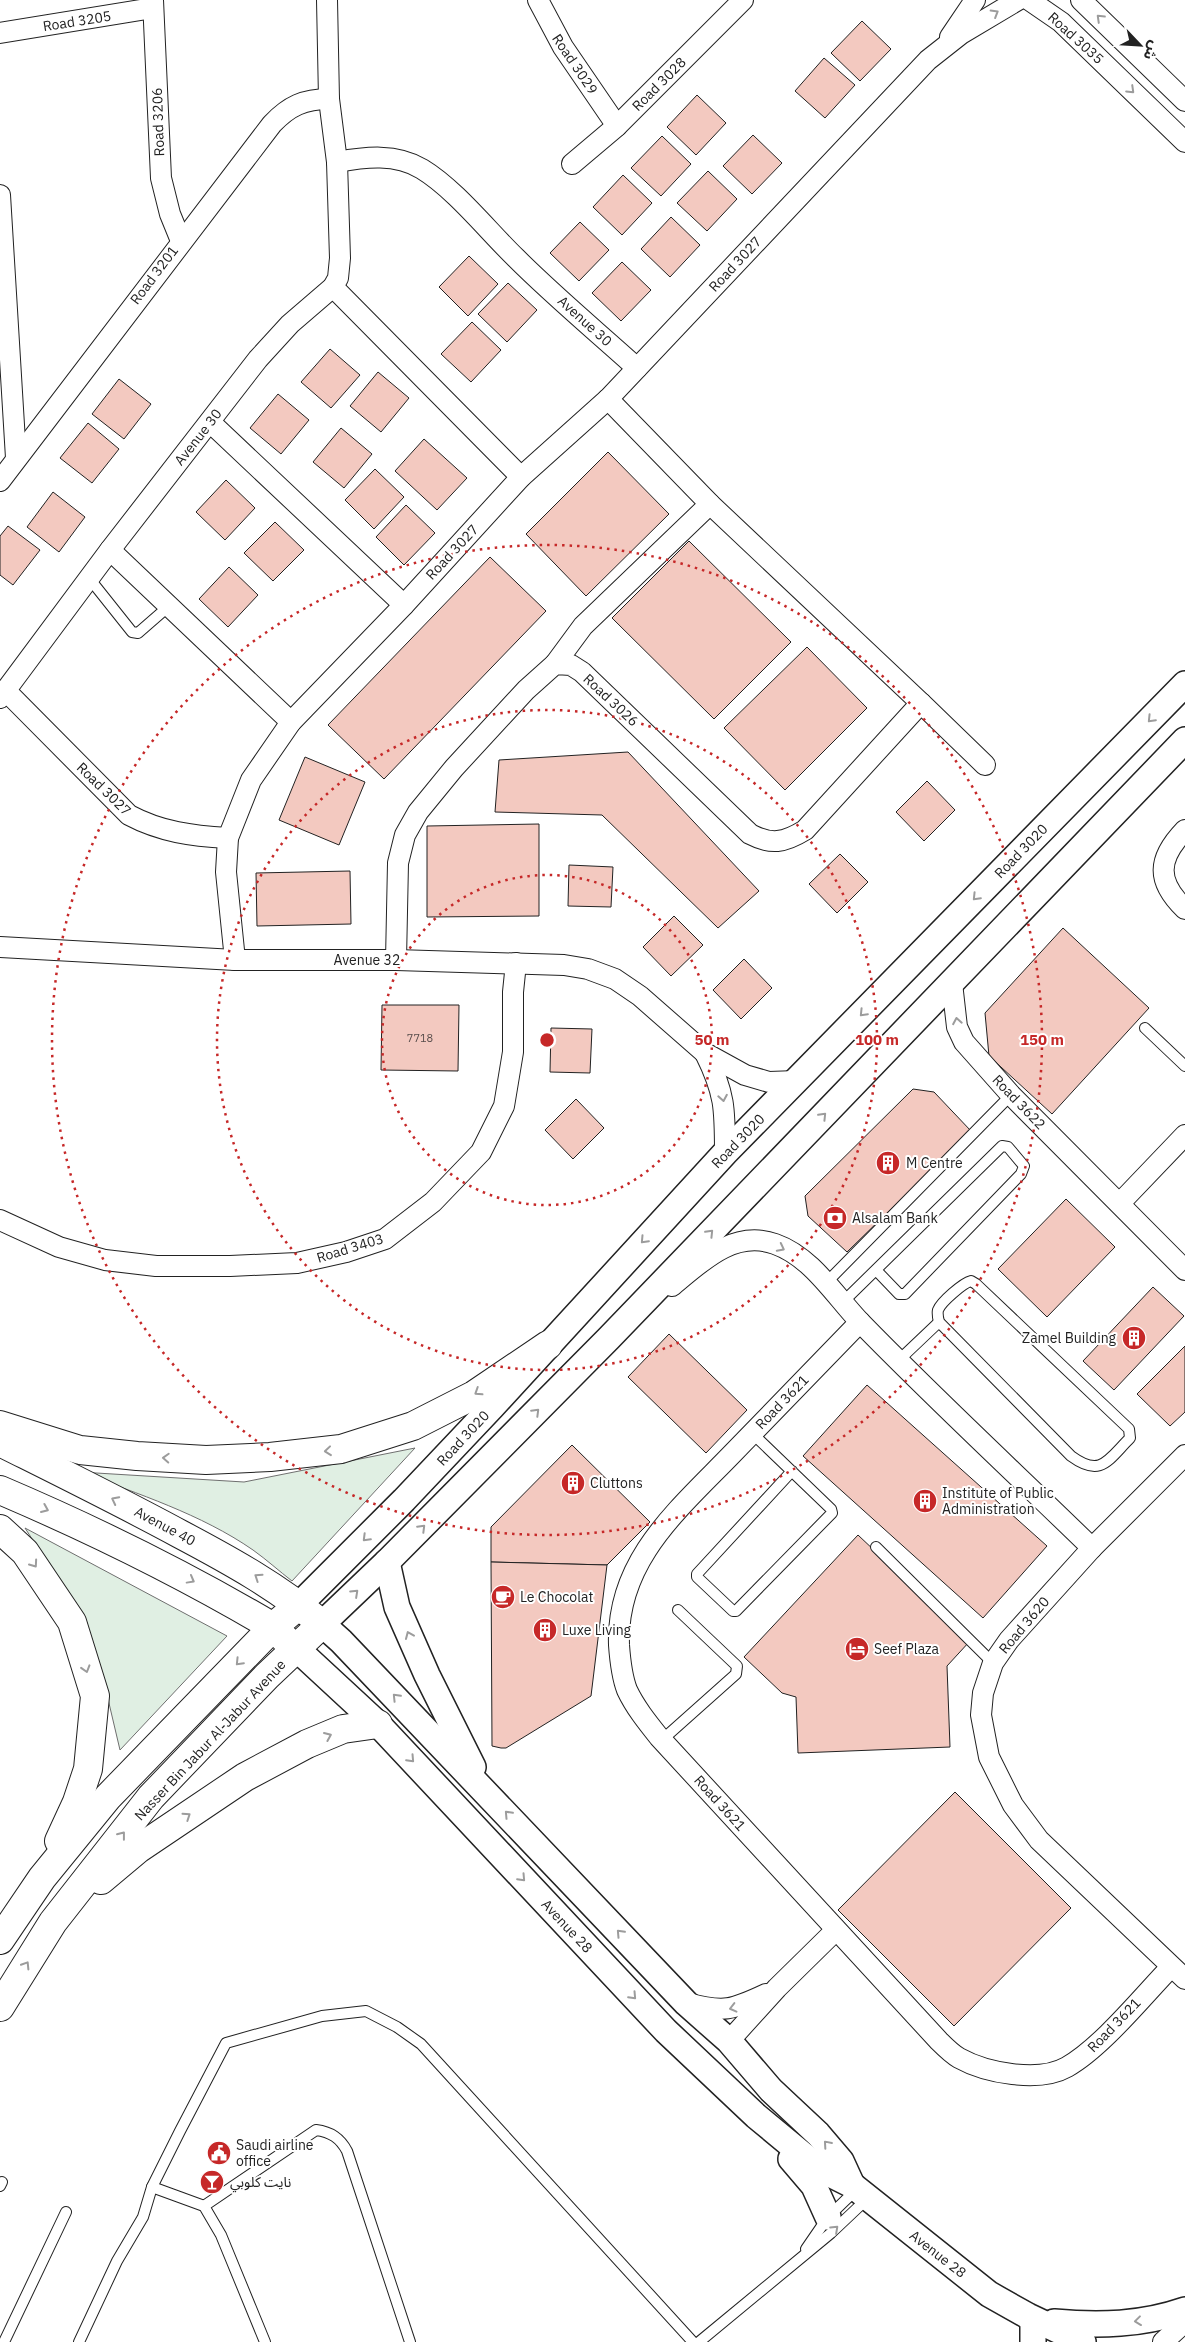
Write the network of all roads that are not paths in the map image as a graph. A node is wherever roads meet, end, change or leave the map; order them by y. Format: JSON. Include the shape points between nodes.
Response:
{"nodes":[{"id":1,"x":327,"y":0,"type":"edge"},
{"id":2,"x":538,"y":0,"type":"edge"},
{"id":3,"x":743,"y":0,"type":"edge"},
{"id":4,"x":975,"y":0,"type":"edge"},
{"id":5,"x":1018,"y":0,"type":"edge"},
{"id":6,"x":1029,"y":0,"type":"edge"},
{"id":7,"x":1081,"y":0,"type":"edge"},
{"id":8,"x":153,"y":4,"type":"edge"},
{"id":9,"x":0,"y":33,"type":"edge"},
{"id":10,"x":943,"y":47,"type":"junction"},
{"id":11,"x":329,"y":99,"type":"junction"},
{"id":12,"x":1185,"y":101,"type":"edge"},
{"id":13,"x":617,"y":126,"type":"junction"},
{"id":14,"x":1185,"y":142,"type":"edge"},
{"id":15,"x":337,"y":162,"type":"junction"},
{"id":16,"x":572,"y":164,"type":"dead end"},
{"id":17,"x":0,"y":195,"type":"edge"},
{"id":18,"x":0,"y":201,"type":"edge"},
{"id":19,"x":181,"y":241,"type":"junction"},
{"id":20,"x":332,"y":287,"type":"junction"},
{"id":21,"x":637,"y":368,"type":"junction"},
{"id":22,"x":608,"y":399,"type":"junction"},
{"id":23,"x":210,"y":422,"type":"junction"},
{"id":24,"x":16,"y":458,"type":"junction"},
{"id":25,"x":521,"y":477,"type":"junction"},
{"id":26,"x":0,"y":481,"type":"edge"},
{"id":27,"x":710,"y":504,"type":"junction"},
{"id":28,"x":110,"y":550,"type":"junction"},
{"id":29,"x":89,"y":578,"type":"junction"},
{"id":30,"x":404,"y":605,"type":"junction"},
{"id":31,"x":169,"y":606,"type":"junction"},
{"id":32,"x":555,"y":664,"type":"junction"},
{"id":33,"x":1185,"y":684,"type":"edge"},
{"id":34,"x":2,"y":694,"type":"edge"},
{"id":35,"x":921,"y":703,"type":"junction"},
{"id":36,"x":291,"y":722,"type":"junction"},
{"id":37,"x":1185,"y":740,"type":"edge"},
{"id":38,"x":985,"y":764,"type":"dead end"},
{"id":39,"x":1185,"y":830,"type":"edge"},
{"id":40,"x":228,"y":838,"type":"junction"},
{"id":41,"x":1185,"y":909,"type":"edge"},
{"id":42,"x":0,"y":948,"type":"edge"},
{"id":43,"x":235,"y":960,"type":"junction"},
{"id":44,"x":396,"y":960,"type":"junction"},
{"id":45,"x":516,"y":963,"type":"junction"},
{"id":46,"x":952,"y":983,"type":"junction"},
{"id":47,"x":1145,"y":1028,"type":"dead end"},
{"id":48,"x":705,"y":1053,"type":"junction"},
{"id":49,"x":1185,"y":1066,"type":"edge"},
{"id":50,"x":797,"y":1081,"type":"junction"},
{"id":51,"x":1011,"y":1095,"type":"junction"},
{"id":52,"x":1185,"y":1135,"type":"edge"},
{"id":53,"x":725,"y":1153,"type":"junction"},
{"id":54,"x":1120,"y":1203,"type":"junction"},
{"id":55,"x":0,"y":1220,"type":"edge"},
{"id":56,"x":876,"y":1270,"type":"junction"},
{"id":57,"x":1185,"y":1270,"type":"edge"},
{"id":58,"x":826,"y":1284,"type":"junction"},
{"id":59,"x":843,"y":1302,"type":"junction"},
{"id":60,"x":860,"y":1322,"type":"junction"},
{"id":61,"x":938,"y":1322,"type":"junction"},
{"id":62,"x":609,"y":1338,"type":"junction"},
{"id":63,"x":548,"y":1345,"type":"junction"},
{"id":64,"x":899,"y":1360,"type":"junction"},
{"id":65,"x":0,"y":1425,"type":"edge"},
{"id":66,"x":752,"y":1433,"type":"junction"},
{"id":67,"x":0,"y":1442,"type":"edge"},
{"id":68,"x":1185,"y":1455,"type":"edge"},
{"id":69,"x":792,"y":1471,"type":"junction"},
{"id":70,"x":0,"y":1490,"type":"edge"},
{"id":71,"x":0,"y":1530,"type":"edge"},
{"id":72,"x":876,"y":1547,"type":"dead end"},
{"id":73,"x":1092,"y":1548,"type":"junction"},
{"id":74,"x":387,"y":1562,"type":"junction"},
{"id":75,"x":299,"y":1604,"type":"junction"},
{"id":76,"x":678,"y":1610,"type":"dead end"},
{"id":77,"x":322,"y":1624,"type":"junction"},
{"id":78,"x":273,"y":1627,"type":"junction"},
{"id":79,"x":297,"y":1650,"type":"junction"},
{"id":80,"x":993,"y":1663,"type":"junction"},
{"id":81,"x":378,"y":1724,"type":"junction"},
{"id":82,"x":662,"y":1740,"type":"junction"},
{"id":83,"x":484,"y":1789,"type":"junction"},
{"id":84,"x":42,"y":1878,"type":"junction"},
{"id":85,"x":53,"y":1922,"type":"junction"},
{"id":86,"x":836,"y":1930,"type":"junction"},
{"id":87,"x":0,"y":1940,"type":"edge"},
{"id":88,"x":1178,"y":1973,"type":"edge"},
{"id":89,"x":777,"y":1988,"type":"junction"},
{"id":90,"x":686,"y":2003,"type":"junction"},
{"id":91,"x":0,"y":2007,"type":"edge"},
{"id":92,"x":666,"y":2031,"type":"junction"},
{"id":93,"x":729,"y":2041,"type":"junction"},
{"id":94,"x":756,"y":2116,"type":"junction"},
{"id":95,"x":152,"y":2187,"type":"junction"},
{"id":96,"x":859,"y":2191,"type":"junction"},
{"id":97,"x":204,"y":2206,"type":"junction"},
{"id":98,"x":66,"y":2212,"type":"dead end"},
{"id":99,"x":828,"y":2217,"type":"junction"},
{"id":100,"x":800,"y":2257,"type":"junction"},
{"id":101,"x":1185,"y":2310,"type":"edge"},
{"id":102,"x":1185,"y":2322,"type":"edge"},
{"id":103,"x":1041,"y":2331,"type":"edge"},
{"id":104,"x":4,"y":2342,"type":"edge"},
{"id":105,"x":80,"y":2342,"type":"edge"},
{"id":106,"x":265,"y":2342,"type":"edge"},
{"id":107,"x":410,"y":2342,"type":"edge"},
{"id":108,"x":693,"y":2342,"type":"edge"},
{"id":109,"x":699,"y":2342,"type":"edge"},
{"id":110,"x":1083,"y":2342,"type":"edge"},
{"id":111,"x":1163,"y":2342,"type":"edge"}],
"edges":[{"from":1,"to":11,"type":"street","name":"Avenue 30"},
{"from":2,"to":13,"type":"street","name":"Road 3029","via":[[563,48]]},
{"from":3,"to":13,"type":"street","name":"Road 3028"},
{"from":4,"to":10,"type":"street","name":"Road 3027"},
{"from":10,"to":5,"type":"street","name":"Road 3027","one_way":true},
{"from":6,"to":14,"type":"street","name":"Road 3035","one_way":true,"via":[[1062,22]]},
{"from":12,"to":7,"type":"street","one_way":true},
{"from":8,"to":9,"type":"street","name":"Road 3205"},
{"from":8,"to":19,"type":"street","name":"Road 3206","via":[[161,178]]},
{"from":10,"to":21,"type":"street","name":"Road 3027"},
{"from":11,"to":15,"type":"street","name":"Avenue 30"},
{"from":11,"to":19,"type":"street","name":"Road 3201","via":[[301,102],[280,115]]},
{"from":13,"to":16,"type":"street","name":"Road 3028"},
{"from":15,"to":20,"type":"street","name":"Avenue 30","via":[[340,264],[338,278]]},
{"from":15,"to":21,"type":"street","name":"Avenue 30","via":[[366,157],[395,159],[421,168]]},
{"from":17,"to":18,"type":"street"},
{"from":18,"to":24,"type":"street"},
{"from":19,"to":24,"type":"street","name":"Road 3201"},
{"from":20,"to":23,"type":"street","name":"Avenue 30","via":[[274,341]]},
{"from":20,"to":25,"type":"street"},
{"from":21,"to":22,"type":"street","name":"Road 3027"},
{"from":22,"to":25,"type":"street","name":"Road 3027"},
{"from":22,"to":27,"type":"street"},
{"from":23,"to":28,"type":"street","name":"Avenue 30"},
{"from":23,"to":30,"type":"street"},
{"from":24,"to":26,"type":"street","name":"Road 3201"},
{"from":25,"to":30,"type":"street","name":"Road 3027"},
{"from":27,"to":32,"type":"street","via":[[583,626]]},
{"from":27,"to":35,"type":"street"},
{"from":28,"to":29,"type":"street","name":"Avenue 30"},
{"from":28,"to":31,"type":"street"},
{"from":29,"to":31,"type":"lane","via":[[132,632],[138,633]]},
{"from":29,"to":34,"type":"street","name":"Avenue 30"},
{"from":30,"to":36,"type":"street","name":"Road 3027"},
{"from":31,"to":36,"type":"street"},
{"from":32,"to":35,"type":"street","name":"Road 3026","via":[[570,665],[582,672],[750,834],[773,841],[789,840],[805,830]]},
{"from":32,"to":44,"type":"street","via":[[526,690],[454,768],[418,812],[405,835],[398,863]]},
{"from":33,"to":50,"type":"street","name":"Road 3020","one_way":true},
{"from":34,"to":40,"type":"street","name":"Road 3027","via":[[129,815],[149,826],[171,832]]},
{"from":35,"to":38,"type":"street"},
{"from":36,"to":40,"type":"street","name":"Road 3027","via":[[251,780]]},
{"from":37,"to":46,"type":"street"},
{"from":39,"to":41,"type":"street","via":[[1166,852],[1162,870],[1166,888]]},
{"from":40,"to":43,"type":"street","name":"Road 3027","via":[[226,872]]},
{"from":42,"to":43,"type":"street","name":"Avenue 32"},
{"from":43,"to":44,"type":"street","name":"Avenue 32"},
{"from":44,"to":45,"type":"street","name":"Avenue 32"},
{"from":45,"to":48,"type":"street","name":"Avenue 32","via":[[564,965],[615,979],[640,996]]},
{"from":45,"to":55,"type":"street","name":"Road 3403","via":[[513,1052],[504,1106],[481,1152],[433,1202],[386,1239],[297,1263],[156,1266],[105,1260],[59,1247]]},
{"from":51,"to":46,"type":"street","name":"Road 3622","one_way":true,"via":[[964,1042],[957,1027]]},
{"from":62,"to":46,"type":"street","one_way":true},
{"from":47,"to":49,"type":"lane"},
{"from":48,"to":50,"type":"street","via":[[757,1080]]},
{"from":48,"to":53,"type":"street","one_way":true,"via":[[722,1093]]},
{"from":50,"to":53,"type":"street","name":"Road 3020"},
{"from":51,"to":54,"type":"street","name":"Road 3622"},
{"from":51,"to":58,"type":"lane"},
{"from":52,"to":54,"type":"street"},
{"from":53,"to":63,"type":"street","name":"Road 3020","one_way":true},
{"from":54,"to":57,"type":"street","name":"Road 3622"},
{"from":56,"to":56,"type":"lane","via":[[1002,1146],[1008,1147],[1024,1166],[1021,1174],[905,1294],[899,1294]]},
{"from":56,"to":59,"type":"lane"},
{"from":58,"to":59,"type":"street"},
{"from":62,"to":58,"type":"street","one_way":true,"via":[[722,1247],[748,1240],[775,1244],[800,1258]]},
{"from":59,"to":60,"type":"street"},
{"from":60,"to":64,"type":"street"},
{"from":60,"to":66,"type":"street","name":"Road 3621"},
{"from":61,"to":61,"type":"lane","via":[[1079,1462],[1090,1467],[1101,1466],[1130,1438],[1129,1429],[976,1284],[971,1281],[965,1283],[940,1306]]},
{"from":61,"to":64,"type":"lane"},
{"from":74,"to":62,"type":"street","one_way":true},
{"from":63,"to":65,"type":"main road","one_way":true,"via":[[474,1395],[422,1422],[341,1449],[206,1460],[137,1456],[80,1450]]},
{"from":63,"to":75,"type":"street","name":"Road 3020","one_way":true,"via":[[404,1500]]},
{"from":64,"to":73,"type":"street"},
{"from":66,"to":69,"type":"lane"},
{"from":66,"to":82,"type":"street","name":"Road 3621","via":[[674,1514],[645,1551],[627,1585],[618,1622],[619,1654],[627,1689]]},
{"from":75,"to":67,"type":"main road","name":"Avenue 40","one_way":true,"via":[[254,1573]]},
{"from":68,"to":73,"type":"street","name":"Road 3620"},
{"from":69,"to":69,"type":"lane","via":[[832,1513],[733,1611],[697,1574]]},
{"from":70,"to":78,"type":"main road","one_way":true,"via":[[175,1572]]},
{"from":71,"to":84,"type":"main road","one_way":true,"via":[[25,1552],[72,1622],[95,1696],[88,1769],[77,1802]]},
{"from":72,"to":80,"type":"lane"},
{"from":73,"to":80,"type":"street","name":"Road 3620","via":[[1009,1640]]},
{"from":77,"to":74,"type":"street","one_way":true},
{"from":83,"to":74,"type":"street","one_way":true,"via":[[411,1640],[397,1607]]},
{"from":75,"to":77,"type":"main road","name":"Avenue 40"},
{"from":75,"to":78,"type":"main road"},
{"from":76,"to":82,"type":"lane","via":[[737,1666],[737,1670]]},
{"from":77,"to":79,"type":"main road","name":"Nasser Bin Jabur Al-Jabur Avenue"},
{"from":83,"to":77,"type":"street","name":"Avenue 28","one_way":true},
{"from":78,"to":79,"type":"main road"},
{"from":78,"to":84,"type":"main road","one_way":true,"via":[[108,1797]]},
{"from":79,"to":81,"type":"street","name":"Avenue 28"},
{"from":85,"to":79,"type":"main road","name":"Nasser Bin Jabur Al-Jabur Avenue","one_way":true,"via":[[151,1798],[267,1676]]},
{"from":80,"to":88,"type":"street","name":"Road 3620","via":[[983,1693],[981,1715],[989,1757],[1013,1805],[1039,1840]]},
{"from":85,"to":81,"type":"main road","one_way":true,"via":[[138,1849],[245,1777],[342,1729]]},
{"from":81,"to":92,"type":"street","name":"Avenue 28","one_way":true},
{"from":82,"to":86,"type":"street","name":"Road 3621"},
{"from":90,"to":83,"type":"street","name":"Avenue 28","one_way":true},
{"from":84,"to":87,"type":"main road"},
{"from":91,"to":85,"type":"main road","name":"Nasser Bin Jabur Al-Jabur Avenue","one_way":true},
{"from":86,"to":88,"type":"street","name":"Road 3621","via":[[958,2058],[985,2069],[1012,2074],[1065,2068],[1089,2052]]},
{"from":86,"to":89,"type":"street"},
{"from":89,"to":90,"type":"street","one_way":true,"via":[[728,2010]]},
{"from":89,"to":93,"type":"street"},
{"from":90,"to":93,"type":"street","name":"Avenue 28"},
{"from":92,"to":93,"type":"street","via":[[697,2039]]},
{"from":92,"to":94,"type":"street","name":"Avenue 28"},
{"from":96,"to":93,"type":"street","name":"Avenue 28","one_way":true,"via":[[830,2148],[771,2090]]},
{"from":94,"to":96,"type":"street","name":"Avenue 28","via":[[820,2169]]},
{"from":94,"to":99,"type":"street","via":[[814,2186]]},
{"from":95,"to":97,"type":"lane"},
{"from":95,"to":105,"type":"lane","via":[[143,2217],[117,2261]]},
{"from":95,"to":108,"type":"lane","via":[[226,2043],[322,2016],[366,2011],[421,2044]]},
{"from":96,"to":99,"type":"lane"},
{"from":100,"to":96,"type":"lane","one_way":true,"via":[[831,2233]]},
{"from":96,"to":103,"type":"street","name":"Avenue 28"},
{"from":97,"to":106,"type":"lane","via":[[221,2234]]},
{"from":97,"to":107,"type":"lane","via":[[316,2130],[336,2137],[347,2151]]},
{"from":98,"to":104,"type":"lane"},
{"from":99,"to":100,"type":"lane"},
{"from":100,"to":109,"type":"lane"},
{"from":101,"to":103,"type":"street","one_way":true,"via":[[1161,2318]]},
{"from":102,"to":111,"type":"street"},
{"from":103,"to":110,"type":"street","name":"Avenue 28"}]}
